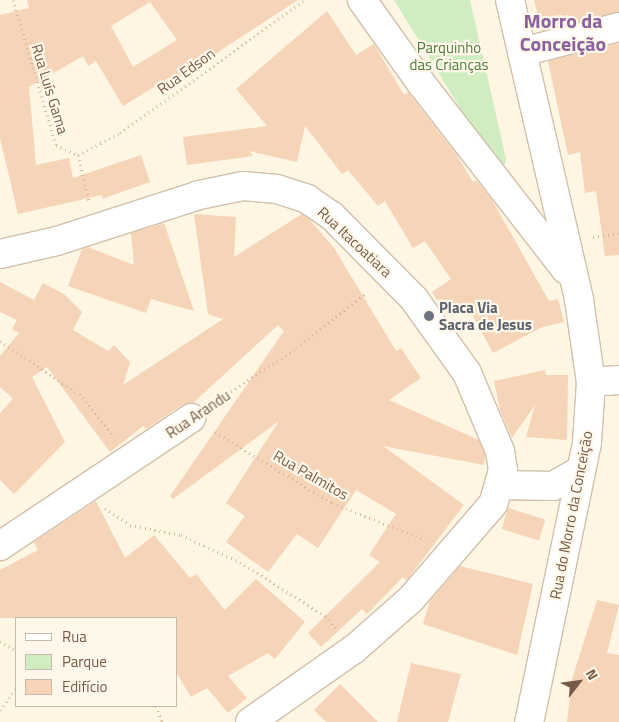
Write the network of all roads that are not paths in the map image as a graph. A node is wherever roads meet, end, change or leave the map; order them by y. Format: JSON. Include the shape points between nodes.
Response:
{"nodes":[{"id":1,"x":362,"y":0,"type":"edge"},
{"id":2,"x":510,"y":0,"type":"edge"},
{"id":3,"x":619,"y":27,"type":"edge"},
{"id":4,"x":522,"y":52,"type":"junction"},
{"id":5,"x":0,"y":254,"type":"edge"},
{"id":6,"x":572,"y":278,"type":"junction"},
{"id":7,"x":619,"y":380,"type":"edge"},
{"id":8,"x":591,"y":382,"type":"junction"},
{"id":9,"x":191,"y":418,"type":"road end"},
{"id":10,"x":581,"y":470,"type":"junction"},
{"id":11,"x":501,"y":485,"type":"junction"},
{"id":12,"x":0,"y":546,"type":"edge"},
{"id":13,"x":250,"y":722,"type":"edge"},
{"id":14,"x":529,"y":722,"type":"edge"}],
"edges":[{"from":1,"to":6,"type":"street","name":"Rua do Morro da Conceição"},
{"from":2,"to":4,"type":"street","name":"Rua do Morro da Conceição"},
{"from":3,"to":4,"type":"street"},
{"from":4,"to":6,"type":"street","name":"Rua do Morro da Conceição"},
{"from":5,"to":11,"type":"street","name":"Rua Itacoatiara","via":[[96,229],[199,195],[243,186],[277,189],[307,198],[332,216],[429,316],[467,373],[500,451]]},
{"from":6,"to":8,"type":"street","name":"Rua do Morro da Conceição","via":[[587,344]]},
{"from":7,"to":8,"type":"street"},
{"from":8,"to":10,"type":"street","name":"Rua do Morro da Conceição","via":[[587,443]]},
{"from":9,"to":12,"type":"street","name":"Rua Arandu"},
{"from":10,"to":11,"type":"street","via":[[553,486]]},
{"from":10,"to":14,"type":"street","name":"Rua do Morro da Conceição"},
{"from":11,"to":13,"type":"street","via":[[482,520],[411,599],[354,649]]}]}
